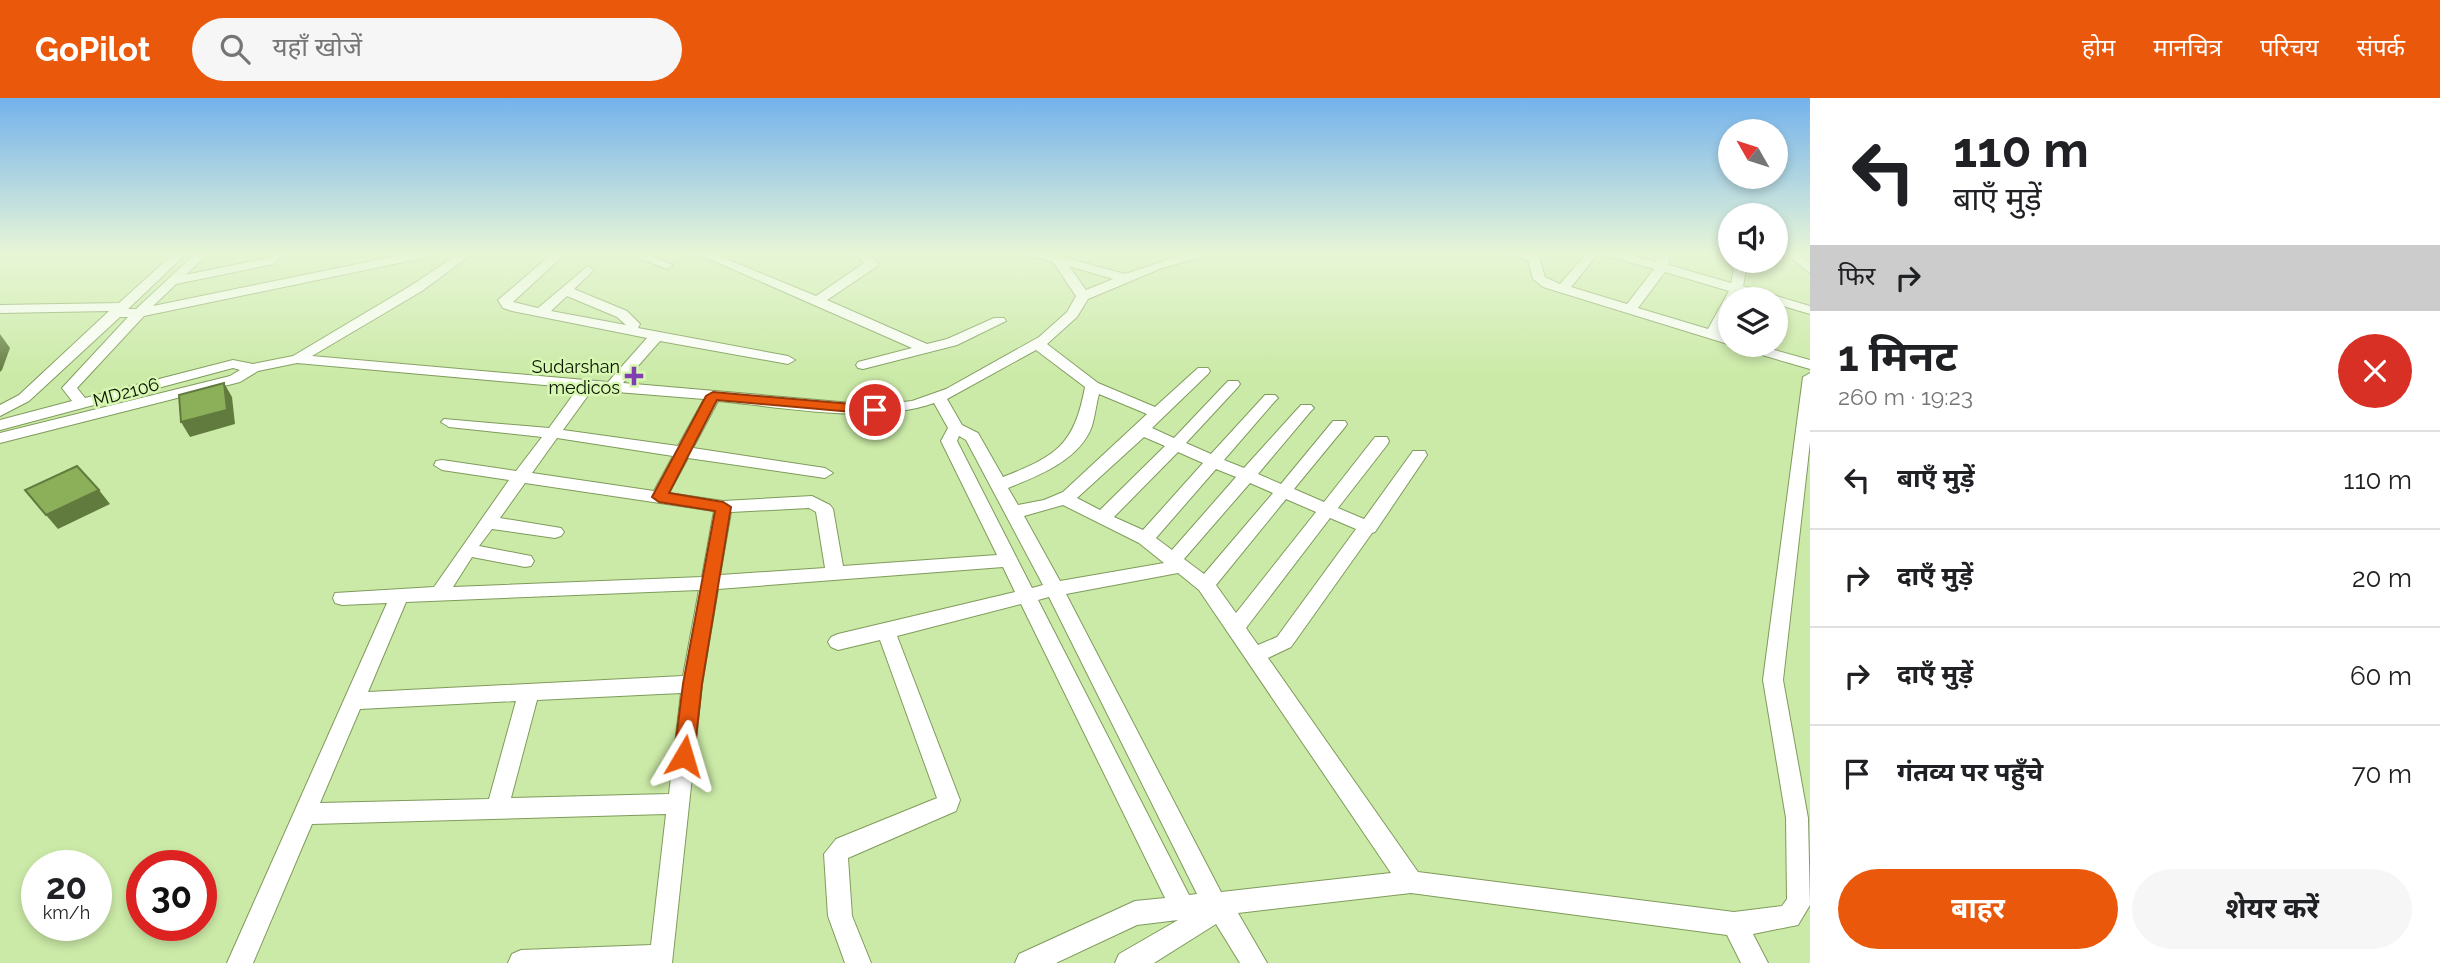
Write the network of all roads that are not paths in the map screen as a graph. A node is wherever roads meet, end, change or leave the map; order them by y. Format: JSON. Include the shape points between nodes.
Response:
{"nodes":[{"id":1,"x":135,"y":294,"type":"edge"},
{"id":2,"x":229,"y":294,"type":"edge"},
{"id":3,"x":406,"y":294,"type":"edge"},
{"id":4,"x":512,"y":294,"type":"edge"},
{"id":5,"x":560,"y":294,"type":"edge"},
{"id":6,"x":575,"y":294,"type":"edge"},
{"id":7,"x":801,"y":294,"type":"edge"},
{"id":8,"x":827,"y":294,"type":"edge"},
{"id":9,"x":1087,"y":294,"type":"edge"},
{"id":10,"x":1579,"y":294,"type":"edge"},
{"id":11,"x":1640,"y":294,"type":"edge"},
{"id":12,"x":157,"y":296,"type":"joint"},
{"id":13,"x":1083,"y":296,"type":"joint"},
{"id":14,"x":132,"y":297,"type":"junction"},
{"id":15,"x":817,"y":301,"type":"junction"},
{"id":16,"x":1788,"y":304,"type":"edge"},
{"id":17,"x":0,"y":309,"type":"edge"},
{"id":18,"x":118,"y":310,"type":"junction"},
{"id":19,"x":1810,"y":310,"type":"edge"},
{"id":20,"x":1629,"y":311,"type":"junction"},
{"id":21,"x":140,"y":313,"type":"junction"},
{"id":22,"x":540,"y":313,"type":"junction"},
{"id":23,"x":999,"y":321,"type":"dead end"},
{"id":24,"x":1718,"y":324,"type":"edge"},
{"id":25,"x":630,"y":330,"type":"junction"},
{"id":26,"x":657,"y":336,"type":"junction"},
{"id":27,"x":1712,"y":336,"type":"junction"},
{"id":28,"x":1718,"y":338,"type":"edge"},
{"id":29,"x":1037,"y":344,"type":"junction"},
{"id":30,"x":926,"y":349,"type":"junction"},
{"id":31,"x":1783,"y":357,"type":"edge"},
{"id":32,"x":297,"y":359,"type":"junction"},
{"id":33,"x":788,"y":360,"type":"dead end"},
{"id":34,"x":863,"y":365,"type":"dead end"},
{"id":35,"x":1810,"y":365,"type":"edge"},
{"id":36,"x":253,"y":368,"type":"junction"},
{"id":37,"x":1203,"y":371,"type":"dead end"},
{"id":38,"x":1810,"y":377,"type":"edge"},
{"id":39,"x":1233,"y":384,"type":"dead end"},
{"id":40,"x":588,"y":385,"type":"junction"},
{"id":41,"x":1093,"y":386,"type":"junction"},
{"id":42,"x":612,"y":387,"type":"junction"},
{"id":43,"x":713,"y":396,"type":"junction"},
{"id":44,"x":938,"y":397,"type":"junction"},
{"id":45,"x":1270,"y":398,"type":"dead end"},
{"id":46,"x":82,"y":404,"type":"junction"},
{"id":47,"x":1306,"y":408,"type":"dead end"},
{"id":48,"x":0,"y":411,"type":"edge"},
{"id":49,"x":1157,"y":413,"type":"junction"},
{"id":50,"x":449,"y":422,"type":"dead end"},
{"id":51,"x":1339,"y":424,"type":"dead end"},
{"id":52,"x":0,"y":425,"type":"edge"},
{"id":53,"x":956,"y":428,"type":"junction"},
{"id":54,"x":1142,"y":430,"type":"junction"},
{"id":55,"x":553,"y":433,"type":"junction"},
{"id":56,"x":0,"y":438,"type":"edge"},
{"id":57,"x":1381,"y":441,"type":"dead end"},
{"id":58,"x":1176,"y":445,"type":"junction"},
{"id":59,"x":684,"y":453,"type":"junction"},
{"id":60,"x":1419,"y":455,"type":"dead end"},
{"id":61,"x":1214,"y":462,"type":"junction"},
{"id":62,"x":442,"y":465,"type":"dead end"},
{"id":63,"x":825,"y":473,"type":"dead end"},
{"id":64,"x":522,"y":476,"type":"junction"},
{"id":65,"x":1248,"y":477,"type":"junction"},
{"id":66,"x":999,"y":485,"type":"junction"},
{"id":67,"x":1281,"y":492,"type":"junction"},
{"id":68,"x":659,"y":497,"type":"junction"},
{"id":69,"x":1063,"y":499,"type":"junction"},
{"id":70,"x":723,"y":507,"type":"junction"},
{"id":71,"x":1325,"y":510,"type":"junction"},
{"id":72,"x":1013,"y":512,"type":"junction"},
{"id":73,"x":1101,"y":518,"type":"junction"},
{"id":74,"x":488,"y":522,"type":"junction"},
{"id":75,"x":1369,"y":528,"type":"junction"},
{"id":76,"x":555,"y":532,"type":"dead end"},
{"id":77,"x":1145,"y":539,"type":"junction"},
{"id":78,"x":467,"y":550,"type":"junction"},
{"id":79,"x":1010,"y":560,"type":"junction"},
{"id":80,"x":525,"y":561,"type":"dead end"},
{"id":81,"x":1177,"y":563,"type":"junction"},
{"id":82,"x":835,"y":574,"type":"junction"},
{"id":83,"x":710,"y":583,"type":"junction"},
{"id":84,"x":1206,"y":584,"type":"junction"},
{"id":85,"x":1054,"y":589,"type":"junction"},
{"id":86,"x":439,"y":594,"type":"junction"},
{"id":87,"x":400,"y":596,"type":"junction"},
{"id":88,"x":1028,"y":596,"type":"junction"},
{"id":89,"x":342,"y":598,"type":"dead end"},
{"id":90,"x":1236,"y":627,"type":"junction"},
{"id":91,"x":886,"y":631,"type":"junction"},
{"id":92,"x":838,"y":642,"type":"dead end"},
{"id":93,"x":1256,"y":654,"type":"junction"},
{"id":94,"x":692,"y":684,"type":"junction"},
{"id":95,"x":529,"y":692,"type":"junction"},
{"id":96,"x":354,"y":701,"type":"junction"},
{"id":97,"x":679,"y":804,"type":"junction"},
{"id":98,"x":497,"y":809,"type":"junction"},
{"id":99,"x":304,"y":814,"type":"junction"},
{"id":100,"x":1411,"y":882,"type":"junction"},
{"id":101,"x":1222,"y":904,"type":"junction"},
{"id":102,"x":1182,"y":906,"type":"junction"},
{"id":103,"x":1734,"y":924,"type":"junction"},
{"id":104,"x":662,"y":960,"type":"edge"},
{"id":105,"x":240,"y":963,"type":"edge"},
{"id":106,"x":521,"y":963,"type":"edge"},
{"id":107,"x":858,"y":963,"type":"edge"},
{"id":108,"x":1028,"y":963,"type":"edge"},
{"id":109,"x":1128,"y":963,"type":"edge"},
{"id":110,"x":1254,"y":963,"type":"edge"},
{"id":111,"x":1755,"y":963,"type":"edge"}],
"edges":[{"from":1,"to":14,"type":"street"},
{"from":2,"to":21,"type":"street"},
{"from":3,"to":32,"type":"street"},
{"from":4,"to":22,"type":"street","via":[[505,300],[508,305]]},
{"from":5,"to":22,"type":"street"},
{"from":6,"to":25,"type":"street","via":[[622,314],[633,324]]},
{"from":7,"to":15,"type":"street"},
{"from":8,"to":15,"type":"street"},
{"from":9,"to":13,"type":"street","number":"MD2106"},
{"from":10,"to":20,"type":"street"},
{"from":11,"to":20,"type":"street"},
{"from":12,"to":14,"type":"street"},
{"from":12,"to":21,"type":"street"},
{"from":13,"to":29,"type":"street","number":"MD2106","via":[[1072,314]]},
{"from":14,"to":18,"type":"street"},
{"from":15,"to":30,"type":"street"},
{"from":16,"to":19,"type":"street"},
{"from":17,"to":18,"type":"street"},
{"from":18,"to":21,"type":"street"},
{"from":18,"to":48,"type":"street","via":[[24,398]]},
{"from":20,"to":27,"type":"street"},
{"from":21,"to":46,"type":"street","via":[[69,388]]},
{"from":22,"to":25,"type":"street"},
{"from":23,"to":30,"type":"street"},
{"from":24,"to":27,"type":"street"},
{"from":25,"to":26,"type":"street"},
{"from":26,"to":33,"type":"street"},
{"from":26,"to":42,"type":"street"},
{"from":27,"to":28,"type":"street"},
{"from":29,"to":41,"type":"street"},
{"from":29,"to":44,"type":"street","number":"MD2106"},
{"from":30,"to":34,"type":"street"},
{"from":31,"to":35,"type":"street"},
{"from":32,"to":36,"type":"street","number":"MD2106"},
{"from":32,"to":40,"type":"street","number":"MD2106"},
{"from":36,"to":46,"type":"street","name":"MD2106","via":[[233,364]]},
{"from":36,"to":56,"type":"street","number":"MD2106","via":[[235,379]]},
{"from":37,"to":49,"type":"street"},
{"from":38,"to":103,"type":"street","via":[[1773,680],[1797,818],[1799,902],[1788,918]]},
{"from":39,"to":58,"type":"street"},
{"from":40,"to":42,"type":"street","number":"MD2106"},
{"from":40,"to":55,"type":"street"},
{"from":41,"to":49,"type":"street"},
{"from":41,"to":66,"type":"street","via":[[1076,441],[1040,469]]},
{"from":42,"to":43,"type":"street","number":"MD2106"},
{"from":43,"to":44,"type":"street","number":"MD2106","via":[[875,410]]},
{"from":43,"to":59,"type":"street"},
{"from":44,"to":53,"type":"street"},
{"from":45,"to":61,"type":"street"},
{"from":46,"to":52,"type":"street","name":"MD2106"},
{"from":47,"to":65,"type":"street"},
{"from":49,"to":54,"type":"street"},
{"from":50,"to":55,"type":"street"},
{"from":51,"to":67,"type":"street"},
{"from":53,"to":66,"type":"street","via":[[972,437]]},
{"from":53,"to":79,"type":"street","via":[[949,441]]},
{"from":54,"to":58,"type":"street"},
{"from":54,"to":69,"type":"street"},
{"from":55,"to":59,"type":"street"},
{"from":55,"to":64,"type":"street"},
{"from":57,"to":71,"type":"street"},
{"from":58,"to":61,"type":"street"},
{"from":58,"to":73,"type":"street"},
{"from":59,"to":63,"type":"street"},
{"from":59,"to":68,"type":"street"},
{"from":60,"to":75,"type":"street"},
{"from":61,"to":65,"type":"street"},
{"from":61,"to":77,"type":"street"},
{"from":62,"to":64,"type":"street"},
{"from":64,"to":68,"type":"street"},
{"from":64,"to":74,"type":"street"},
{"from":65,"to":67,"type":"street"},
{"from":65,"to":81,"type":"street"},
{"from":66,"to":72,"type":"street"},
{"from":67,"to":71,"type":"street"},
{"from":67,"to":84,"type":"street"},
{"from":68,"to":70,"type":"street"},
{"from":69,"to":72,"type":"street"},
{"from":69,"to":73,"type":"street"},
{"from":70,"to":82,"type":"street","via":[[812,502],[824,509]]},
{"from":70,"to":83,"type":"street"},
{"from":71,"to":75,"type":"street"},
{"from":71,"to":90,"type":"street"},
{"from":72,"to":85,"type":"street"},
{"from":73,"to":77,"type":"street"},
{"from":74,"to":76,"type":"street"},
{"from":74,"to":78,"type":"street"},
{"from":75,"to":93,"type":"street","via":[[1284,642]]},
{"from":77,"to":81,"type":"street"},
{"from":78,"to":80,"type":"street"},
{"from":78,"to":86,"type":"street"},
{"from":79,"to":82,"type":"street"},
{"from":79,"to":88,"type":"street"},
{"from":81,"to":84,"type":"street"},
{"from":81,"to":85,"type":"street"},
{"from":82,"to":83,"type":"street"},
{"from":83,"to":86,"type":"street"},
{"from":83,"to":94,"type":"street"},
{"from":84,"to":90,"type":"street"},
{"from":85,"to":88,"type":"street"},
{"from":85,"to":101,"type":"street"},
{"from":86,"to":87,"type":"street"},
{"from":87,"to":89,"type":"street"},
{"from":87,"to":96,"type":"street"},
{"from":88,"to":91,"type":"street"},
{"from":88,"to":102,"type":"street"},
{"from":90,"to":93,"type":"street"},
{"from":91,"to":92,"type":"street"},
{"from":91,"to":107,"type":"street","via":[[949,800],[838,851],[840,916]]},
{"from":93,"to":100,"type":"street"},
{"from":94,"to":95,"type":"street"},
{"from":94,"to":97,"type":"street"},
{"from":95,"to":96,"type":"street"},
{"from":95,"to":98,"type":"street"},
{"from":96,"to":99,"type":"street"},
{"from":97,"to":98,"type":"street"},
{"from":97,"to":104,"type":"street"},
{"from":98,"to":99,"type":"street"},
{"from":99,"to":105,"type":"street"},
{"from":100,"to":101,"type":"street"},
{"from":100,"to":103,"type":"street"},
{"from":101,"to":102,"type":"street"},
{"from":101,"to":109,"type":"street"},
{"from":101,"to":110,"type":"street"},
{"from":102,"to":108,"type":"street","via":[[1135,912]]},
{"from":103,"to":111,"type":"street"},
{"from":104,"to":106,"type":"street"}]}
